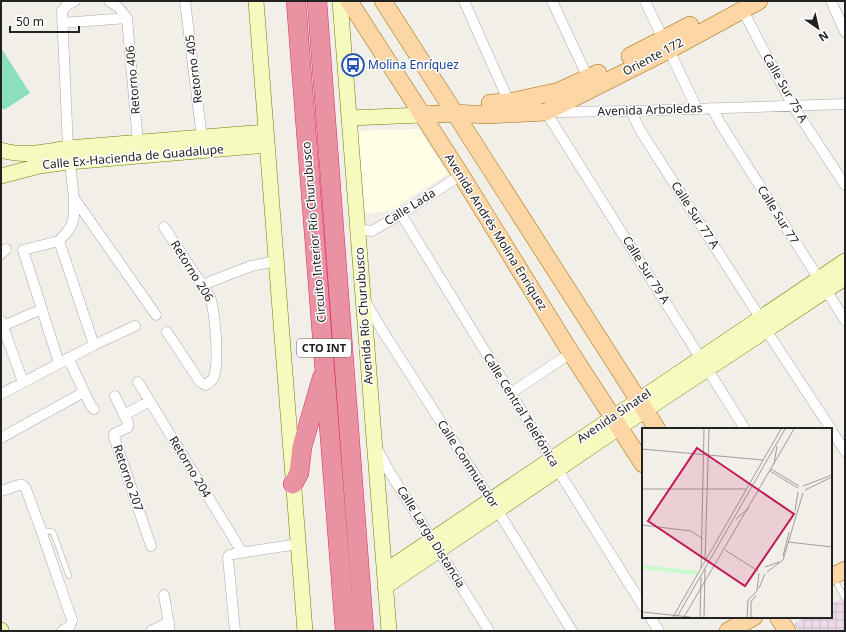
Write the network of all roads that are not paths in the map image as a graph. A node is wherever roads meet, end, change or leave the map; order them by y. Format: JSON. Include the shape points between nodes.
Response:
{"nodes":[{"id":1,"x":75,"y":1,"type":"edge"},
{"id":2,"x":109,"y":1,"type":"edge"},
{"id":3,"x":185,"y":1,"type":"edge"},
{"id":4,"x":256,"y":1,"type":"edge"},
{"id":5,"x":296,"y":1,"type":"edge"},
{"id":6,"x":317,"y":1,"type":"edge"},
{"id":7,"x":340,"y":1,"type":"edge"},
{"id":8,"x":349,"y":1,"type":"edge"},
{"id":9,"x":383,"y":1,"type":"edge"},
{"id":10,"x":464,"y":1,"type":"edge"},
{"id":11,"x":552,"y":1,"type":"edge"},
{"id":12,"x":646,"y":1,"type":"edge"},
{"id":13,"x":759,"y":1,"type":"edge"},
{"id":14,"x":831,"y":1,"type":"edge"},
{"id":15,"x":738,"y":5,"type":"edge"},
{"id":16,"x":127,"y":18,"type":"junction"},
{"id":17,"x":62,"y":23,"type":"junction"},
{"id":18,"x":845,"y":32,"type":"edge"},
{"id":19,"x":666,"y":44,"type":"junction"},
{"id":20,"x":588,"y":78,"type":"junction"},
{"id":21,"x":534,"y":98,"type":"joint"},
{"id":22,"x":509,"y":102,"type":"junction"},
{"id":23,"x":845,"y":104,"type":"edge"},
{"id":24,"x":793,"y":106,"type":"junction"},
{"id":25,"x":712,"y":108,"type":"junction"},
{"id":26,"x":697,"y":109,"type":"junction"},
{"id":27,"x":631,"y":111,"type":"junction"},
{"id":28,"x":546,"y":112,"type":"junction"},
{"id":29,"x":455,"y":113,"type":"junction"},
{"id":30,"x":422,"y":115,"type":"junction"},
{"id":31,"x":349,"y":118,"type":"junction"},
{"id":32,"x":202,"y":138,"type":"junction"},
{"id":33,"x":266,"y":138,"type":"junction"},
{"id":34,"x":138,"y":143,"type":"junction"},
{"id":35,"x":1,"y":150,"type":"edge"},
{"id":36,"x":69,"y":155,"type":"junction"},
{"id":37,"x":461,"y":175,"type":"junction"},
{"id":38,"x":1,"y":176,"type":"edge"},
{"id":39,"x":845,"y":185,"type":"edge"},
{"id":40,"x":74,"y":198,"type":"junction"},
{"id":41,"x":401,"y":214,"type":"junction"},
{"id":42,"x":357,"y":226,"type":"junction"},
{"id":43,"x":164,"y":227,"type":"dead end"},
{"id":44,"x":59,"y":241,"type":"junction"},
{"id":45,"x":276,"y":261,"type":"junction"},
{"id":46,"x":845,"y":261,"type":"edge"},
{"id":47,"x":845,"y":278,"type":"edge"},
{"id":48,"x":202,"y":285,"type":"junction"},
{"id":49,"x":823,"y":285,"type":"junction"},
{"id":50,"x":363,"y":297,"type":"junction"},
{"id":51,"x":42,"y":309,"type":"junction"},
{"id":52,"x":156,"y":315,"type":"dead end"},
{"id":53,"x":845,"y":320,"type":"edge"},
{"id":54,"x":2,"y":323,"type":"edge"},
{"id":55,"x":764,"y":324,"type":"junction"},
{"id":56,"x":135,"y":326,"type":"dead end"},
{"id":57,"x":167,"y":332,"type":"dead end"},
{"id":58,"x":94,"y":345,"type":"junction"},
{"id":59,"x":571,"y":353,"type":"junction"},
{"id":60,"x":64,"y":360,"type":"junction"},
{"id":61,"x":704,"y":363,"type":"junction"},
{"id":62,"x":325,"y":367,"type":"junction"},
{"id":63,"x":23,"y":382,"type":"junction"},
{"id":64,"x":138,"y":382,"type":"dead end"},
{"id":65,"x":84,"y":392,"type":"junction"},
{"id":66,"x":511,"y":393,"type":"junction"},
{"id":67,"x":1,"y":394,"type":"edge"},
{"id":68,"x":115,"y":396,"type":"dead end"},
{"id":69,"x":150,"y":401,"type":"junction"},
{"id":70,"x":642,"y":405,"type":"junction"},
{"id":71,"x":94,"y":409,"type":"dead end"},
{"id":72,"x":124,"y":415,"type":"junction"},
{"id":73,"x":617,"y":422,"type":"junction"},
{"id":74,"x":656,"y":428,"type":"edge"},
{"id":75,"x":744,"y":428,"type":"edge"},
{"id":76,"x":830,"y":428,"type":"edge"},
{"id":77,"x":832,"y":431,"type":"edge"},
{"id":78,"x":1,"y":438,"type":"edge"},
{"id":79,"x":374,"y":443,"type":"junction"},
{"id":80,"x":845,"y":451,"type":"edge"},
{"id":81,"x":642,"y":462,"type":"edge"},
{"id":82,"x":554,"y":465,"type":"junction"},
{"id":83,"x":293,"y":484,"type":"junction"},
{"id":84,"x":1,"y":491,"type":"edge"},
{"id":85,"x":495,"y":505,"type":"junction"},
{"id":86,"x":41,"y":530,"type":"junction"},
{"id":87,"x":298,"y":544,"type":"junction"},
{"id":88,"x":436,"y":545,"type":"junction"},
{"id":89,"x":151,"y":546,"type":"dead end"},
{"id":90,"x":242,"y":552,"type":"junction"},
{"id":91,"x":835,"y":574,"type":"edge"},
{"id":92,"x":69,"y":576,"type":"dead end"},
{"id":93,"x":385,"y":579,"type":"junction"},
{"id":94,"x":164,"y":595,"type":"dead end"},
{"id":95,"x":845,"y":599,"type":"edge"},
{"id":96,"x":642,"y":604,"type":"edge"},
{"id":97,"x":651,"y":618,"type":"edge"},
{"id":98,"x":779,"y":618,"type":"edge"},
{"id":99,"x":746,"y":622,"type":"edge"},
{"id":100,"x":170,"y":626,"type":"edge"},
{"id":101,"x":62,"y":631,"type":"edge"},
{"id":102,"x":151,"y":631,"type":"edge"},
{"id":103,"x":235,"y":631,"type":"edge"},
{"id":104,"x":304,"y":631,"type":"edge"},
{"id":105,"x":346,"y":631,"type":"edge"},
{"id":106,"x":364,"y":631,"type":"edge"},
{"id":107,"x":389,"y":631,"type":"edge"},
{"id":108,"x":489,"y":631,"type":"edge"},
{"id":109,"x":572,"y":631,"type":"edge"},
{"id":110,"x":659,"y":631,"type":"edge"},
{"id":111,"x":728,"y":631,"type":"edge"},
{"id":112,"x":787,"y":631,"type":"edge"}],
"edges":[{"from":1,"to":17,"type":"street","via":[[67,4],[62,11]]},
{"from":2,"to":16,"type":"street"},
{"from":3,"to":32,"type":"street","name":"Retorno 405"},
{"from":4,"to":33,"type":"main road","number":"CTO INT"},
{"from":5,"to":62,"type":"highway","name":"Circuito Interior Río Churubusco","number":"CTO INT"},
{"from":6,"to":106,"type":"highway","name":"Circuito Interior Río Churubusco","number":"CTO INT"},
{"from":7,"to":31,"type":"main road","name":"Avenida Río Churubusco","number":"CTO INT"},
{"from":8,"to":30,"type":"main road","name":"Avenida Andrés Molina Enríquez"},
{"from":9,"to":29,"type":"main road"},
{"from":10,"to":22,"type":"street"},
{"from":11,"to":20,"type":"street"},
{"from":12,"to":19,"type":"street"},
{"from":13,"to":15,"type":"main road","name":"Oriente 172"},
{"from":14,"to":18,"type":"street"},
{"from":15,"to":19,"type":"main road","name":"Oriente 172"},
{"from":15,"to":24,"type":"street","name":"Calle Sur 75 A"},
{"from":16,"to":17,"type":"street"},
{"from":16,"to":34,"type":"street","name":"Retorno 406"},
{"from":17,"to":36,"type":"street"},
{"from":19,"to":20,"type":"main road","name":"Oriente 172"},
{"from":19,"to":26,"type":"street"},
{"from":19,"to":28,"type":"main road","name":"Oriente 172"},
{"from":20,"to":21,"type":"main road","name":"Oriente 172","via":[[559,92]]},
{"from":21,"to":22,"type":"main road","name":"Avenida Arboledas"},
{"from":22,"to":29,"type":"main road","name":"Avenida Arboledas","via":[[474,104]]},
{"from":23,"to":24,"type":"street","name":"Avenida Arboledas"},
{"from":24,"to":25,"type":"street","name":"Avenida Arboledas"},
{"from":24,"to":39,"type":"street","name":"Calle Sur 75 A"},
{"from":25,"to":26,"type":"street","name":"Avenida Arboledas"},
{"from":25,"to":49,"type":"street","name":"Calle Sur 77"},
{"from":26,"to":27,"type":"street","name":"Avenida Arboledas"},
{"from":27,"to":28,"type":"street","name":"Avenida Arboledas"},
{"from":27,"to":55,"type":"street","name":"Calle Sur 77 A","via":[[640,130]]},
{"from":28,"to":29,"type":"main road","name":"Avenida Arboledas","via":[[486,115]]},
{"from":28,"to":61,"type":"street","name":"Calle Sur 79 A"},
{"from":29,"to":30,"type":"main road","name":"Avenida Arboledas"},
{"from":29,"to":70,"type":"main road"},
{"from":30,"to":31,"type":"main road","name":"Avenida Arboledas"},
{"from":30,"to":37,"type":"main road","name":"Avenida Andrés Molina Enríquez"},
{"from":31,"to":42,"type":"main road","name":"Avenida Río Churubusco","number":"CTO INT"},
{"from":32,"to":33,"type":"main road","name":"Calle Ex-Hacienda de Guadalupe"},
{"from":32,"to":34,"type":"main road","name":"Calle Ex-Hacienda de Guadalupe"},
{"from":33,"to":36,"type":"main road","name":"Calle Ex-Hacienda de Guadalupe"},
{"from":33,"to":45,"type":"main road","number":"CTO INT"},
{"from":34,"to":36,"type":"main road","name":"Calle Ex-Hacienda de Guadalupe"},
{"from":35,"to":36,"type":"main road","name":"Calle Ex-Hacienda de Guadalupe","via":[[11,154]]},
{"from":36,"to":38,"type":"main road","name":"Calle Ex-Hacienda de Guadalupe"},
{"from":36,"to":40,"type":"street"},
{"from":37,"to":41,"type":"street","name":"Calle Lada"},
{"from":37,"to":59,"type":"main road","name":"Avenida Andrés Molina Enríquez"},
{"from":40,"to":44,"type":"street","via":[[72,224]]},
{"from":40,"to":52,"type":"street"},
{"from":41,"to":42,"type":"street","name":"Calle Lada","via":[[372,231]]},
{"from":41,"to":66,"type":"street","name":"Calle Central Telefónica"},
{"from":42,"to":50,"type":"main road","name":"Avenida Río Churubusco","number":"CTO INT"},
{"from":43,"to":48,"type":"street","name":"Retorno 206"},
{"from":44,"to":51,"type":"street","via":[[23,250]]},
{"from":44,"to":58,"type":"street"},
{"from":45,"to":48,"type":"street","via":[[251,266]]},
{"from":45,"to":83,"type":"main road","number":"CTO INT"},
{"from":46,"to":49,"type":"main road","name":"Avenida Sinatel"},
{"from":47,"to":49,"type":"main road","name":"Avenida Sinatel"},
{"from":48,"to":57,"type":"street","name":"Retorno 206","via":[[213,306],[216,338],[215,372],[212,380],[206,385],[200,382]]},
{"from":49,"to":53,"type":"street","name":"Calle Sur 77"},
{"from":49,"to":55,"type":"main road","name":"Avenida Sinatel"},
{"from":50,"to":79,"type":"main road","name":"Avenida Río Churubusco","number":"CTO INT"},
{"from":50,"to":85,"type":"street","name":"Calle Conmutador"},
{"from":51,"to":54,"type":"street"},
{"from":51,"to":60,"type":"street"},
{"from":54,"to":63,"type":"street"},
{"from":55,"to":61,"type":"main road","name":"Avenida Sinatel"},
{"from":55,"to":76,"type":"street","name":"Calle Sur 77 A"},
{"from":56,"to":58,"type":"street"},
{"from":58,"to":60,"type":"street"},
{"from":59,"to":66,"type":"street"},
{"from":59,"to":73,"type":"main road","name":"Avenida Andrés Molina Enríquez"},
{"from":60,"to":63,"type":"street"},
{"from":60,"to":65,"type":"street"},
{"from":61,"to":70,"type":"main road","name":"Avenida Sinatel"},
{"from":61,"to":75,"type":"street","name":"Calle Sur 79 A"},
{"from":62,"to":83,"type":"highway","via":[[302,447],[299,473]]},
{"from":62,"to":105,"type":"highway","name":"Circuito Interior Río Churubusco","number":"CTO INT"},
{"from":63,"to":67,"type":"street"},
{"from":64,"to":69,"type":"street","name":"Retorno 204"},
{"from":65,"to":71,"type":"street"},
{"from":65,"to":78,"type":"street"},
{"from":66,"to":82,"type":"street","name":"Calle Central Telefónica"},
{"from":68,"to":72,"type":"street"},
{"from":69,"to":72,"type":"street"},
{"from":69,"to":90,"type":"street","name":"Retorno 204"},
{"from":70,"to":73,"type":"main road","name":"Avenida Sinatel"},
{"from":70,"to":74,"type":"main road"},
{"from":72,"to":89,"type":"street","name":"Retorno 207","via":[[128,427],[114,434],[114,437]]},
{"from":73,"to":81,"type":"main road","name":"Avenida Andrés Molina Enríquez"},
{"from":73,"to":82,"type":"main road","name":"Avenida Sinatel"},
{"from":77,"to":80,"type":"street","name":"Calle Sur 77 A"},
{"from":79,"to":88,"type":"street","name":"Calle Larga Distancia"},
{"from":79,"to":93,"type":"main road","name":"Avenida Río Churubusco","number":"CTO INT"},
{"from":82,"to":85,"type":"main road","name":"Avenida Sinatel"},
{"from":82,"to":96,"type":"street","name":"Calle Central Telefónica"},
{"from":83,"to":87,"type":"main road","number":"CTO INT"},
{"from":84,"to":86,"type":"street","via":[[23,485]]},
{"from":85,"to":88,"type":"main road","name":"Avenida Sinatel"},
{"from":85,"to":109,"type":"street","name":"Calle Conmutador"},
{"from":86,"to":92,"type":"lane","via":[[53,532]]},
{"from":86,"to":101,"type":"street","via":[[72,620],[70,626]]},
{"from":87,"to":90,"type":"street"},
{"from":87,"to":104,"type":"main road","number":"CTO INT"},
{"from":88,"to":93,"type":"main road","name":"Avenida Sinatel"},
{"from":88,"to":108,"type":"street","name":"Calle Larga Distancia"},
{"from":90,"to":103,"type":"street","via":[[229,555],[228,558]]},
{"from":91,"to":95,"type":"lane"},
{"from":93,"to":107,"type":"main road","name":"Avenida Río Churubusco","number":"CTO INT"},
{"from":94,"to":100,"type":"street"},
{"from":97,"to":110,"type":"street"},
{"from":98,"to":112,"type":"main road"},
{"from":99,"to":111,"type":"main road"},
{"from":100,"to":102,"type":"street"}]}
